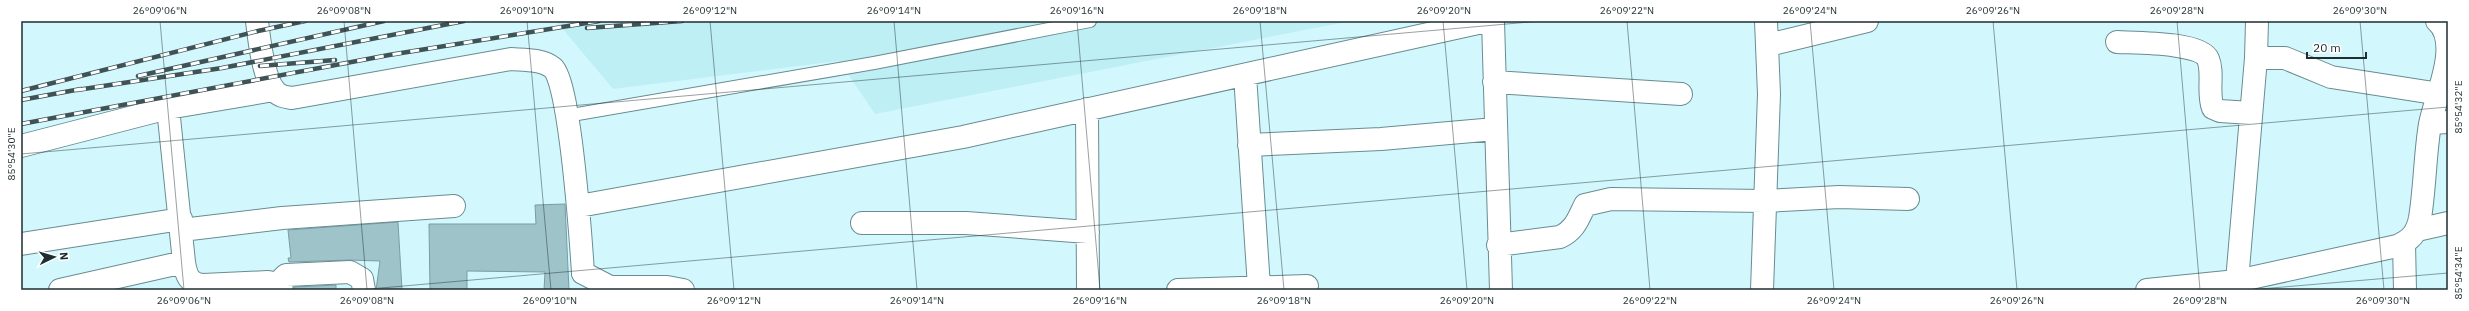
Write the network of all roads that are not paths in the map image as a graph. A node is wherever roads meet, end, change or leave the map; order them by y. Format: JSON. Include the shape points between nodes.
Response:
{"nodes":[{"id":1,"x":257,"y":21,"type":"edge"},
{"id":2,"x":1090,"y":21,"type":"edge"},
{"id":3,"x":1487,"y":21,"type":"edge"},
{"id":4,"x":1493,"y":21,"type":"edge"},
{"id":5,"x":1766,"y":21,"type":"edge"},
{"id":6,"x":1867,"y":21,"type":"edge"},
{"id":7,"x":2256,"y":21,"type":"edge"},
{"id":8,"x":2440,"y":22,"type":"edge"},
{"id":9,"x":2117,"y":42,"type":"dead end"},
{"id":10,"x":1768,"y":45,"type":"junction"},
{"id":11,"x":2256,"y":58,"type":"junction"},
{"id":12,"x":1245,"y":74,"type":"junction"},
{"id":13,"x":1494,"y":82,"type":"junction"},
{"id":14,"x":274,"y":90,"type":"junction"},
{"id":15,"x":1681,"y":94,"type":"dead end"},
{"id":16,"x":2440,"y":94,"type":"junction"},
{"id":17,"x":168,"y":108,"type":"junction"},
{"id":18,"x":1088,"y":110,"type":"junction"},
{"id":19,"x":2251,"y":113,"type":"junction"},
{"id":20,"x":566,"y":116,"type":"junction"},
{"id":21,"x":2439,"y":123,"type":"edge"},
{"id":22,"x":1495,"y":129,"type":"junction"},
{"id":23,"x":1249,"y":145,"type":"junction"},
{"id":24,"x":21,"y":146,"type":"edge"},
{"id":25,"x":1908,"y":199,"type":"dead end"},
{"id":26,"x":1765,"y":201,"type":"junction"},
{"id":27,"x":454,"y":206,"type":"dead end"},
{"id":28,"x":579,"y":206,"type":"junction"},
{"id":29,"x":862,"y":223,"type":"dead end"},
{"id":30,"x":2448,"y":223,"type":"edge"},
{"id":31,"x":182,"y":224,"type":"junction"},
{"id":32,"x":1088,"y":232,"type":"junction"},
{"id":33,"x":2411,"y":236,"type":"junction"},
{"id":34,"x":21,"y":244,"type":"edge"},
{"id":35,"x":1498,"y":245,"type":"junction"},
{"id":36,"x":184,"y":262,"type":"junction"},
{"id":37,"x":584,"y":281,"type":"edge"},
{"id":38,"x":2237,"y":281,"type":"junction"},
{"id":39,"x":1307,"y":286,"type":"dead end"},
{"id":40,"x":280,"y":287,"type":"edge"},
{"id":41,"x":1259,"y":287,"type":"junction"},
{"id":42,"x":607,"y":288,"type":"edge"},
{"id":43,"x":60,"y":290,"type":"edge"},
{"id":44,"x":364,"y":290,"type":"edge"},
{"id":45,"x":683,"y":290,"type":"edge"},
{"id":46,"x":1088,"y":290,"type":"edge"},
{"id":47,"x":1178,"y":290,"type":"edge"},
{"id":48,"x":1501,"y":290,"type":"edge"},
{"id":49,"x":1762,"y":290,"type":"edge"},
{"id":50,"x":2147,"y":290,"type":"edge"},
{"id":51,"x":2157,"y":290,"type":"edge"},
{"id":52,"x":2404,"y":290,"type":"edge"}],
"edges":[{"from":1,"to":14,"type":"street","via":[[267,77]]},
{"from":2,"to":20,"type":"lane","via":[[866,64]]},
{"from":3,"to":12,"type":"street"},
{"from":4,"to":13,"type":"street"},
{"from":5,"to":10,"type":"street"},
{"from":6,"to":10,"type":"street"},
{"from":7,"to":11,"type":"street"},
{"from":8,"to":16,"type":"street","via":[[2447,45]]},
{"from":9,"to":19,"type":"street","via":[[2179,46],[2204,53],[2209,60],[2210,100],[2213,108],[2220,111]]},
{"from":10,"to":26,"type":"street"},
{"from":11,"to":16,"type":"street","via":[[2285,58],[2331,77]]},
{"from":11,"to":19,"type":"street"},
{"from":12,"to":18,"type":"street"},
{"from":12,"to":23,"type":"street"},
{"from":13,"to":15,"type":"street"},
{"from":13,"to":22,"type":"street"},
{"from":14,"to":17,"type":"street"},
{"from":14,"to":20,"type":"street","via":[[282,96],[292,98],[511,59],[539,61],[553,68],[560,79]]},
{"from":16,"to":21,"type":"street"},
{"from":17,"to":24,"type":"street"},
{"from":17,"to":31,"type":"street"},
{"from":18,"to":28,"type":"street","via":[[963,137]]},
{"from":18,"to":32,"type":"street"},
{"from":19,"to":38,"type":"street"},
{"from":20,"to":28,"type":"street"},
{"from":21,"to":33,"type":"street","via":[[2424,194]]},
{"from":22,"to":23,"type":"street","via":[[1381,139]]},
{"from":22,"to":35,"type":"street"},
{"from":23,"to":41,"type":"street"},
{"from":25,"to":26,"type":"street","via":[[1839,197]]},
{"from":26,"to":35,"type":"street","via":[[1611,199],[1585,205],[1576,225],[1569,233],[1560,237]]},
{"from":26,"to":49,"type":"street"},
{"from":27,"to":31,"type":"street"},
{"from":28,"to":37,"type":"street"},
{"from":29,"to":32,"type":"street","via":[[966,223]]},
{"from":30,"to":33,"type":"street"},
{"from":31,"to":34,"type":"street"},
{"from":31,"to":36,"type":"street"},
{"from":32,"to":46,"type":"street"},
{"from":33,"to":38,"type":"street"},
{"from":33,"to":52,"type":"street"},
{"from":35,"to":48,"type":"street"},
{"from":36,"to":40,"type":"street","via":[[186,274],[195,285],[268,282]]},
{"from":36,"to":43,"type":"street"},
{"from":37,"to":42,"type":"street"},
{"from":38,"to":51,"type":"street"},
{"from":39,"to":41,"type":"street"},
{"from":40,"to":44,"type":"street","via":[[286,276],[350,272],[362,279]]},
{"from":41,"to":47,"type":"street"},
{"from":42,"to":45,"type":"street","via":[[667,287]]},
{"from":50,"to":51,"type":"street"}]}
